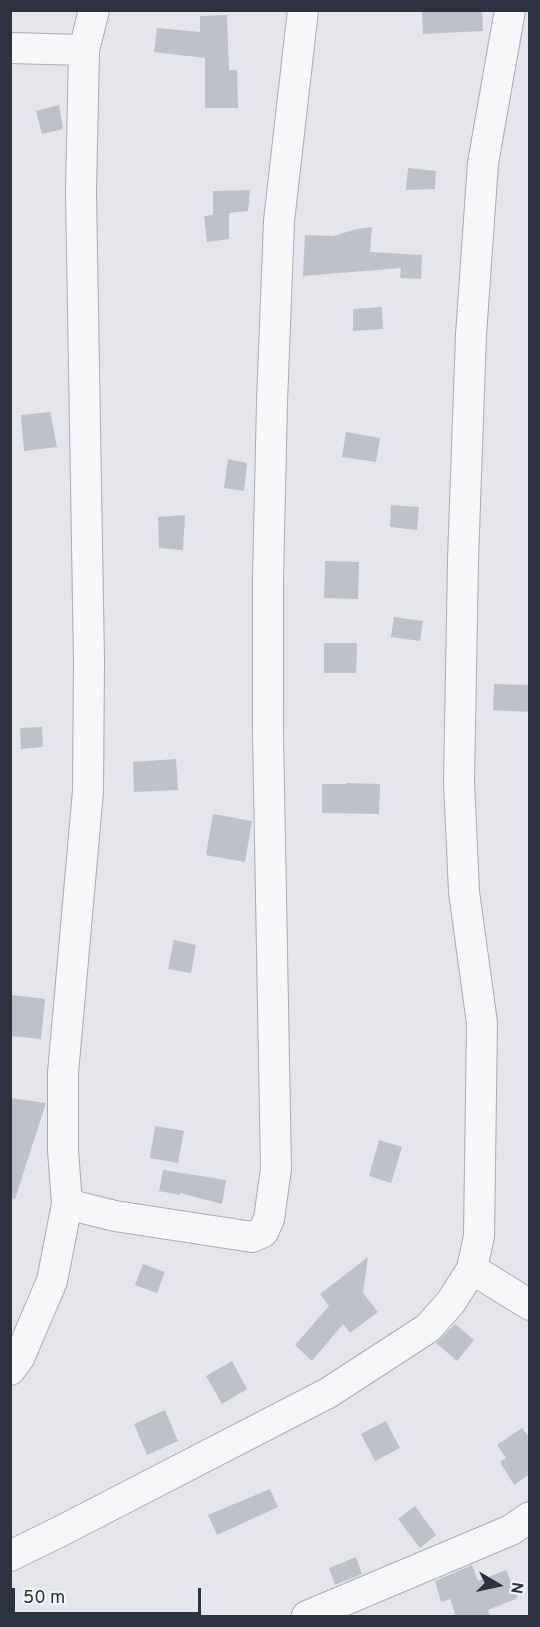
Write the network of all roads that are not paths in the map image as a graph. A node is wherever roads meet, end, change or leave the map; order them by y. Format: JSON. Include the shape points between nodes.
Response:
{"nodes":[{"id":1,"x":94,"y":10,"type":"edge"},
{"id":2,"x":303,"y":10,"type":"edge"},
{"id":3,"x":510,"y":10,"type":"edge"},
{"id":4,"x":10,"y":48,"type":"edge"},
{"id":5,"x":84,"y":50,"type":"junction"},
{"id":6,"x":67,"y":1204,"type":"junction"},
{"id":7,"x":472,"y":1269,"type":"junction"},
{"id":8,"x":530,"y":1305,"type":"edge"},
{"id":9,"x":10,"y":1370,"type":"edge"},
{"id":10,"x":530,"y":1517,"type":"edge"},
{"id":11,"x":10,"y":1556,"type":"edge"},
{"id":12,"x":307,"y":1617,"type":"edge"}],
"edges":[{"from":1,"to":5,"type":"street"},
{"from":2,"to":6,"type":"street","via":[[279,221],[272,402],[268,734],[276,1169],[269,1219],[263,1232],[252,1237],[115,1216]]},
{"from":3,"to":7,"type":"street","via":[[483,163],[471,335],[463,560],[459,782],[464,892],[482,1023],[479,1236]]},
{"from":4,"to":5,"type":"street"},
{"from":5,"to":6,"type":"street","via":[[81,192],[88,791],[63,1073]]},
{"from":6,"to":9,"type":"street","via":[[52,1281],[19,1358]]},
{"from":7,"to":8,"type":"street"},
{"from":7,"to":11,"type":"street","via":[[428,1328],[328,1393]]},
{"from":10,"to":12,"type":"street","via":[[510,1530]]}]}
